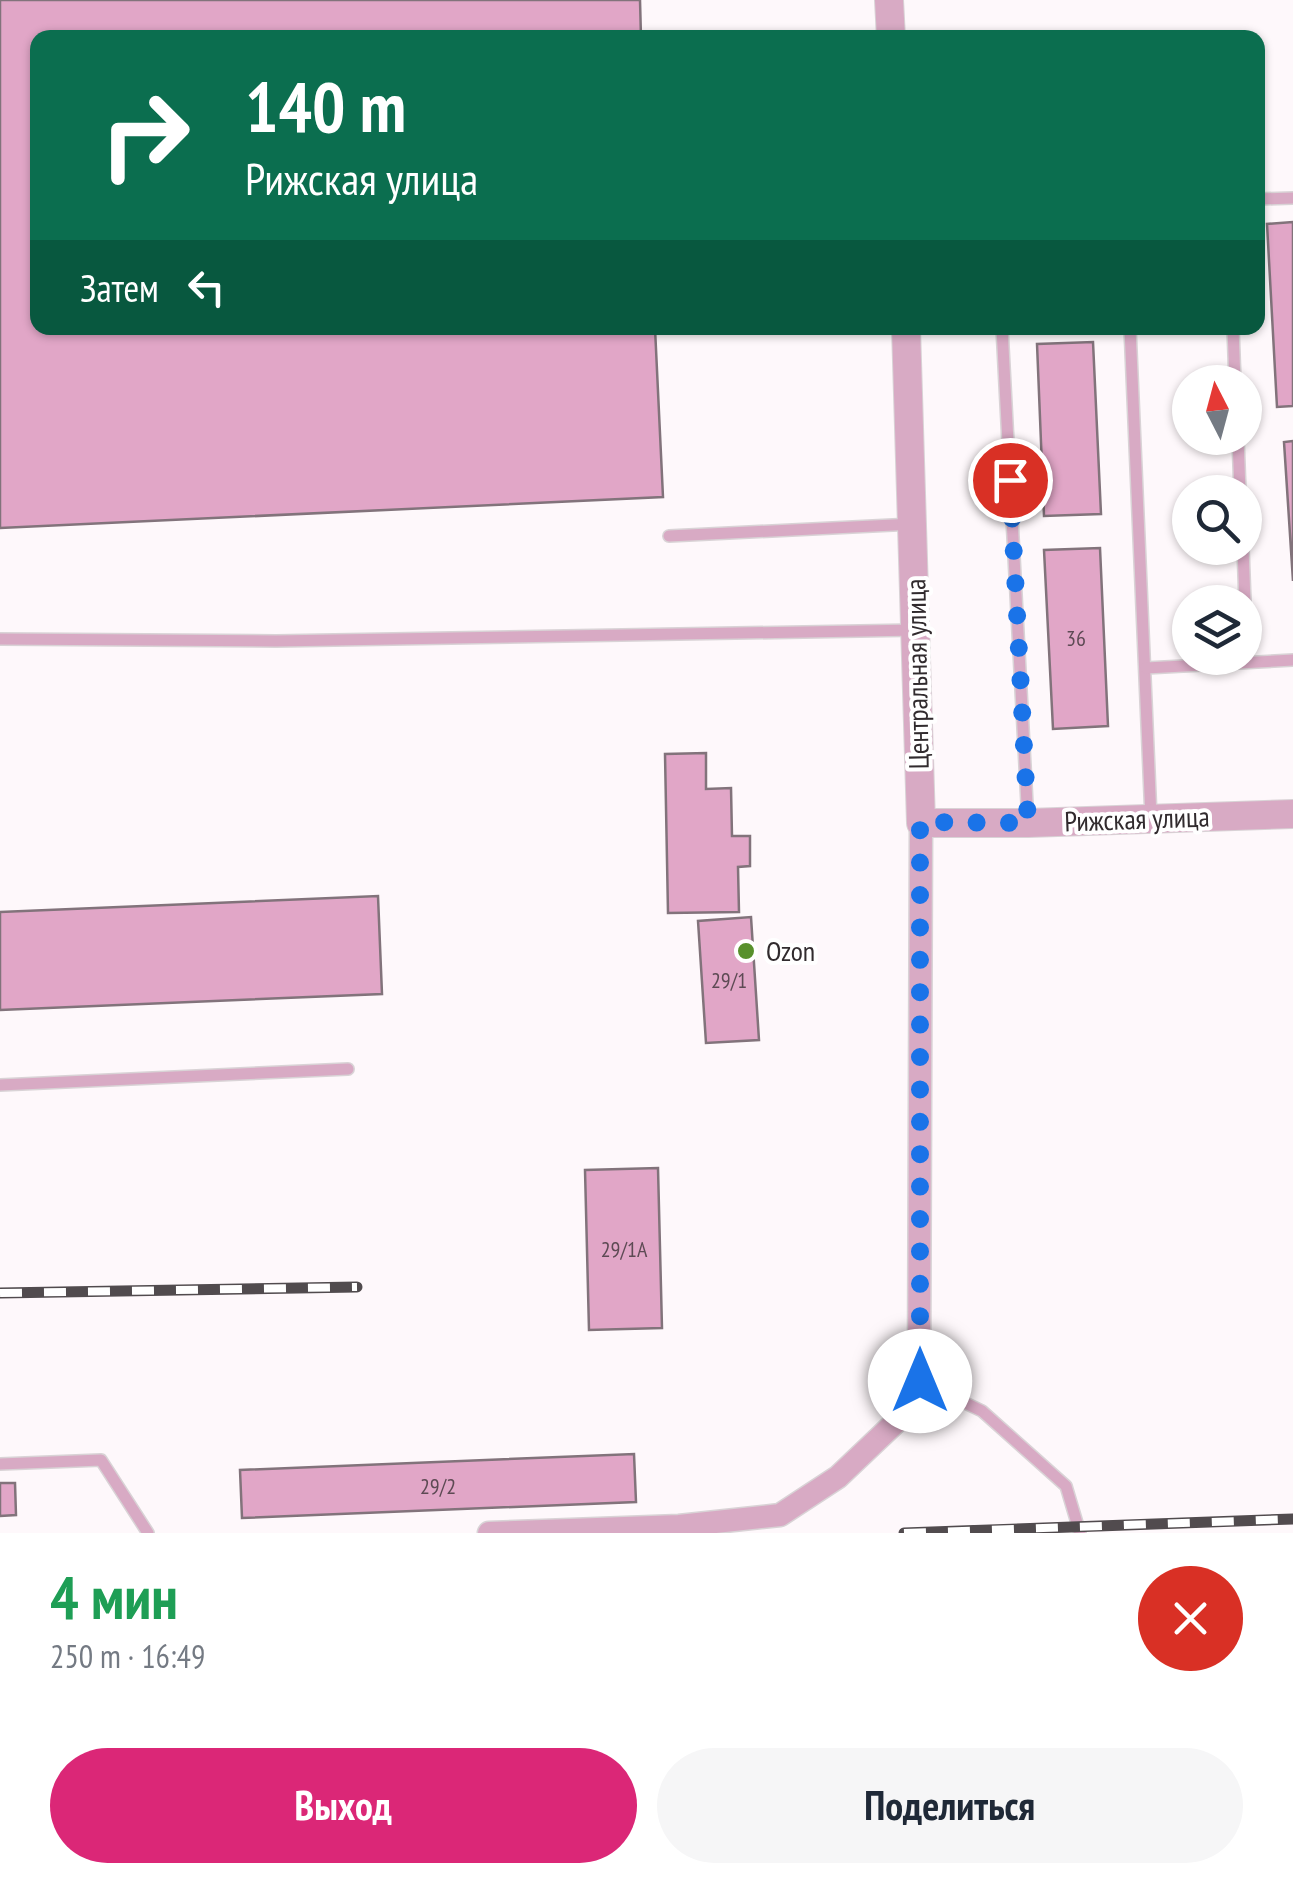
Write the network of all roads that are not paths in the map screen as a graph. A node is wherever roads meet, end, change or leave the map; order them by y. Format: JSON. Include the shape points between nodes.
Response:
{"nodes":[{"id":1,"x":889,"y":0,"type":"edge"},
{"id":2,"x":891,"y":30,"type":"edge"},
{"id":3,"x":1293,"y":198,"type":"edge"},
{"id":4,"x":1265,"y":199,"type":"edge"},
{"id":5,"x":906,"y":335,"type":"edge"},
{"id":6,"x":1002,"y":335,"type":"edge"},
{"id":7,"x":1130,"y":335,"type":"edge"},
{"id":8,"x":1233,"y":335,"type":"edge"},
{"id":9,"x":1234,"y":365,"type":"edge"},
{"id":10,"x":913,"y":524,"type":"junction"},
{"id":11,"x":669,"y":536,"type":"dead end"},
{"id":12,"x":916,"y":630,"type":"junction"},
{"id":13,"x":0,"y":639,"type":"edge"},
{"id":14,"x":1293,"y":660,"type":"edge"},
{"id":15,"x":1262,"y":661,"type":"edge"},
{"id":16,"x":1172,"y":666,"type":"edge"},
{"id":17,"x":1146,"y":668,"type":"junction"},
{"id":18,"x":1293,"y":814,"type":"edge"},
{"id":19,"x":1152,"y":819,"type":"junction"},
{"id":20,"x":920,"y":822,"type":"junction"},
{"id":21,"x":1028,"y":823,"type":"junction"},
{"id":22,"x":348,"y":1069,"type":"dead end"},
{"id":23,"x":0,"y":1085,"type":"edge"},
{"id":24,"x":920,"y":1381,"type":"junction"},
{"id":25,"x":0,"y":1464,"type":"edge"},
{"id":26,"x":148,"y":1533,"type":"edge"},
{"id":27,"x":489,"y":1533,"type":"edge"},
{"id":28,"x":1080,"y":1533,"type":"edge"}],
"edges":[{"from":1,"to":2,"type":"street"},
{"from":3,"to":4,"type":"lane"},
{"from":5,"to":10,"type":"street","name":"Центральная улица"},
{"from":6,"to":21,"type":"lane"},
{"from":7,"to":17,"type":"lane"},
{"from":8,"to":9,"type":"lane"},
{"from":10,"to":11,"type":"lane"},
{"from":10,"to":12,"type":"street","name":"Центральная улица"},
{"from":12,"to":13,"type":"lane"},
{"from":12,"to":20,"type":"street","name":"Центральная улица"},
{"from":14,"to":15,"type":"lane"},
{"from":16,"to":17,"type":"lane"},
{"from":17,"to":19,"type":"lane"},
{"from":18,"to":19,"type":"street","name":"Рижская улица"},
{"from":19,"to":21,"type":"street","name":"Рижская улица"},
{"from":20,"to":21,"type":"street","name":"Рижская улица"},
{"from":20,"to":24,"type":"street","name":"Центральная улица"},
{"from":22,"to":23,"type":"lane"},
{"from":24,"to":27,"type":"street","via":[[898,1420],[838,1477],[780,1515]]},
{"from":24,"to":28,"type":"lane","via":[[982,1411],[1066,1486]]},
{"from":25,"to":26,"type":"lane","via":[[101,1460]]}]}
